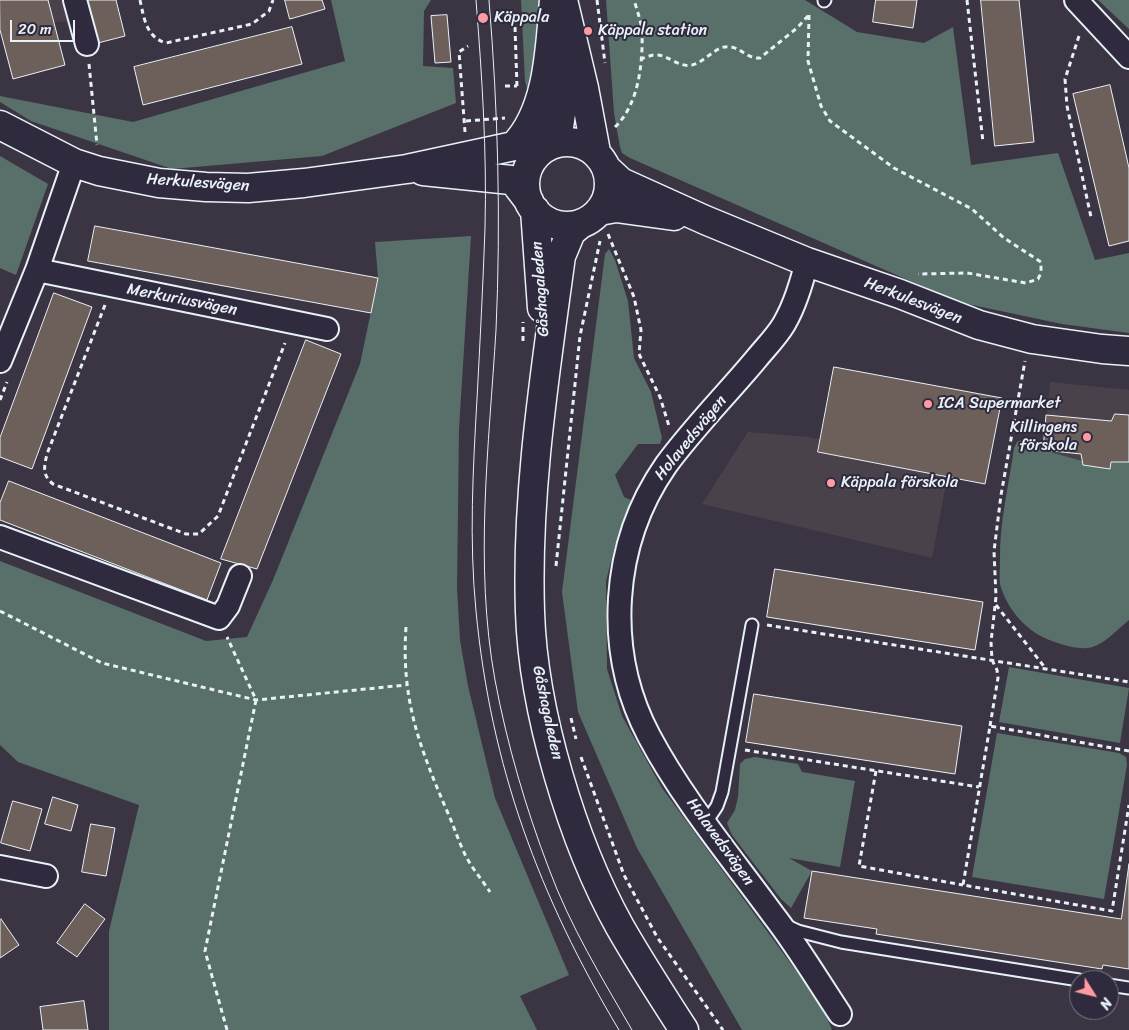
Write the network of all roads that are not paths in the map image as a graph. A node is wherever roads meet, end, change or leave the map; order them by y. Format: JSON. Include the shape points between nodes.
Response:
{"nodes":[{"id":1,"x":75,"y":0,"type":"edge"},
{"id":2,"x":554,"y":0,"type":"edge"},
{"id":3,"x":563,"y":0,"type":"edge"},
{"id":4,"x":1083,"y":8,"type":"edge"},
{"id":5,"x":571,"y":41,"type":"junction"},
{"id":6,"x":87,"y":44,"type":"road end"},
{"id":7,"x":1129,"y":56,"type":"edge"},
{"id":8,"x":0,"y":125,"type":"edge"},
{"id":9,"x":514,"y":146,"type":"junction"},
{"id":10,"x":545,"y":148,"type":"junction"},
{"id":11,"x":81,"y":154,"type":"junction"},
{"id":12,"x":601,"y":160,"type":"junction"},
{"id":13,"x":407,"y":169,"type":"junction"},
{"id":14,"x":532,"y":206,"type":"junction"},
{"id":15,"x":705,"y":220,"type":"junction"},
{"id":16,"x":596,"y":222,"type":"junction"},
{"id":17,"x":807,"y":262,"type":"junction"},
{"id":18,"x":37,"y":270,"type":"junction"},
{"id":19,"x":327,"y":329,"type":"dead end"},
{"id":20,"x":1129,"y":351,"type":"edge"},
{"id":21,"x":5,"y":367,"type":"edge"},
{"id":22,"x":546,"y":367,"type":"junction"},
{"id":23,"x":0,"y":537,"type":"edge"},
{"id":24,"x":240,"y":576,"type":"dead end"},
{"id":25,"x":752,"y":625,"type":"road end"},
{"id":26,"x":705,"y":824,"type":"junction"},
{"id":27,"x":0,"y":867,"type":"edge"},
{"id":28,"x":46,"y":876,"type":"dead end"},
{"id":29,"x":776,"y":918,"type":"junction"},
{"id":30,"x":1069,"y":978,"type":"edge"},
{"id":31,"x":840,"y":1014,"type":"dead end"},
{"id":32,"x":684,"y":1030,"type":"edge"}],
"edges":[{"from":1,"to":6,"type":"street"},
{"from":2,"to":9,"type":"street","via":[[547,65],[537,107],[528,129]]},
{"from":3,"to":5,"type":"street","name":"Gåshagaleden"},
{"from":4,"to":7,"type":"street"},
{"from":5,"to":10,"type":"street","name":"Gåshagaleden","via":[[559,127]]},
{"from":5,"to":12,"type":"street","name":"Gåshagaleden"},
{"from":8,"to":11,"type":"street","name":"Herkulesvägen"},
{"from":9,"to":10,"type":"street","name":"Herkulesvägen"},
{"from":9,"to":13,"type":"street","name":"Herkulesvägen"},
{"from":10,"to":12,"type":"street","via":[[562,142],[575,142]]},
{"from":10,"to":14,"type":"street","name":"Gåshagaleden","via":[[530,163],[526,174],[525,184]]},
{"from":11,"to":13,"type":"street","name":"Herkulesvägen","via":[[99,171],[159,183],[228,188],[276,186]]},
{"from":11,"to":18,"type":"street"},
{"from":12,"to":15,"type":"street","name":"Herkulesvägen","via":[[621,182]]},
{"from":12,"to":16,"type":"street","name":"Gåshagaleden","via":[[609,193]]},
{"from":13,"to":14,"type":"street","name":"Herkulesvägen","via":[[511,180]]},
{"from":14,"to":16,"type":"street","name":"Gåshagaleden","via":[[544,219],[555,224],[567,226]]},
{"from":14,"to":22,"type":"street","name":"Gåshagaleden"},
{"from":15,"to":16,"type":"street","name":"Herkulesvägen","via":[[616,208]]},
{"from":15,"to":17,"type":"street","name":"Herkulesvägen"},
{"from":16,"to":22,"type":"street","name":"Gåshagaleden","via":[[571,232],[561,256]]},
{"from":17,"to":20,"type":"street","name":"Herkulesvägen","via":[[979,325],[1032,339]]},
{"from":17,"to":26,"type":"street","name":"Holavedsvägen","via":[[796,298],[782,327],[683,444],[656,482],[639,514],[621,572],[621,637],[625,670],[636,707],[659,754]]},
{"from":18,"to":19,"type":"street","name":"Merkuriusvägen"},
{"from":18,"to":21,"type":"street"},
{"from":22,"to":32,"type":"street","name":"Gåshagaleden","via":[[529,542],[530,614],[537,677],[549,735],[568,806],[601,888],[624,933]]},
{"from":23,"to":24,"type":"street","via":[[219,618],[228,606]]},
{"from":25,"to":26,"type":"lane","via":[[720,799]]},
{"from":26,"to":29,"type":"street","name":"Holavedsvägen"},
{"from":27,"to":28,"type":"street"},
{"from":29,"to":30,"type":"lane","name":"Holavedsvägen","via":[[798,931],[841,942]]},
{"from":29,"to":31,"type":"street","name":"Holavedsvägen"}]}
